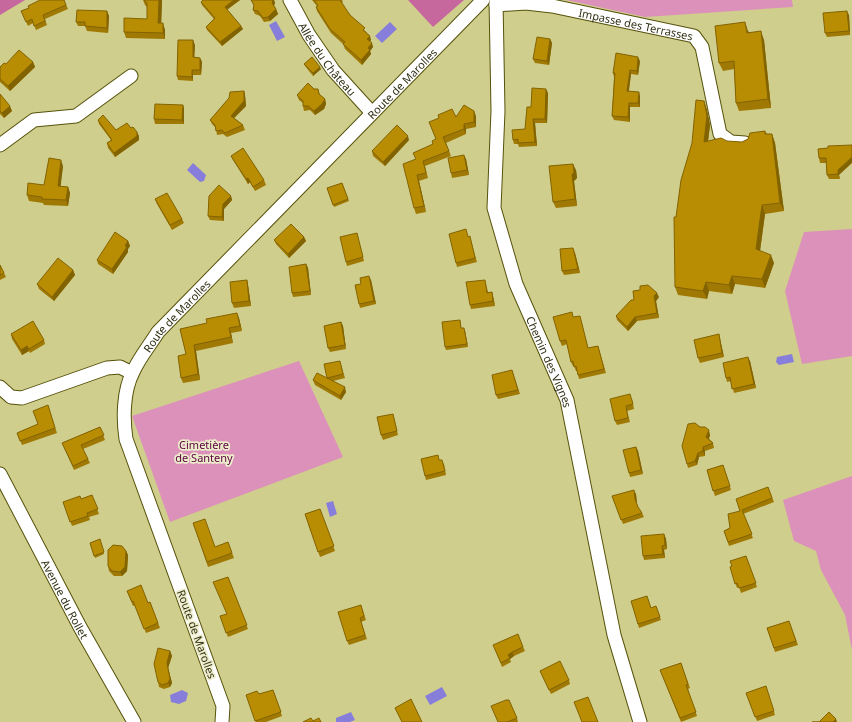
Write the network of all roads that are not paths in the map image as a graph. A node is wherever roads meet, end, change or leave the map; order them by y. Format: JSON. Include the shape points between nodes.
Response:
{"nodes":[{"id":1,"x":290,"y":0,"type":"edge"},
{"id":2,"x":483,"y":0,"type":"edge"},
{"id":3,"x":496,"y":2,"type":"edge"},
{"id":4,"x":131,"y":76,"type":"dead end"},
{"id":5,"x":372,"y":113,"type":"junction"},
{"id":6,"x":745,"y":143,"type":"edge"},
{"id":7,"x":0,"y":145,"type":"edge"},
{"id":8,"x":132,"y":373,"type":"junction"},
{"id":9,"x":0,"y":387,"type":"edge"},
{"id":10,"x":0,"y":474,"type":"edge"},
{"id":11,"x":134,"y":722,"type":"edge"},
{"id":12,"x":222,"y":722,"type":"edge"},
{"id":13,"x":640,"y":722,"type":"edge"}],
"edges":[{"from":1,"to":5,"type":"street","name":"Allée du Château","via":[[329,64]]},
{"from":2,"to":5,"type":"street","name":"Route de Marolles"},
{"from":3,"to":6,"type":"street","name":"Impasse des Terrasses","via":[[552,6],[694,36],[702,47],[720,134],[731,142]]},
{"from":3,"to":13,"type":"street","name":"Chemin des Vignes","via":[[498,111],[494,208],[516,284],[567,400],[614,635]]},
{"from":4,"to":7,"type":"street","via":[[76,116],[34,120]]},
{"from":5,"to":8,"type":"street","name":"Route de Marolles","via":[[158,332]]},
{"from":8,"to":9,"type":"street","via":[[120,367],[107,368],[22,398],[11,397]]},
{"from":8,"to":12,"type":"street","name":"Route de Marolles","via":[[123,421],[126,439],[223,706]]},
{"from":10,"to":11,"type":"street","name":"Avenue du Rollet","via":[[80,627]]}]}
